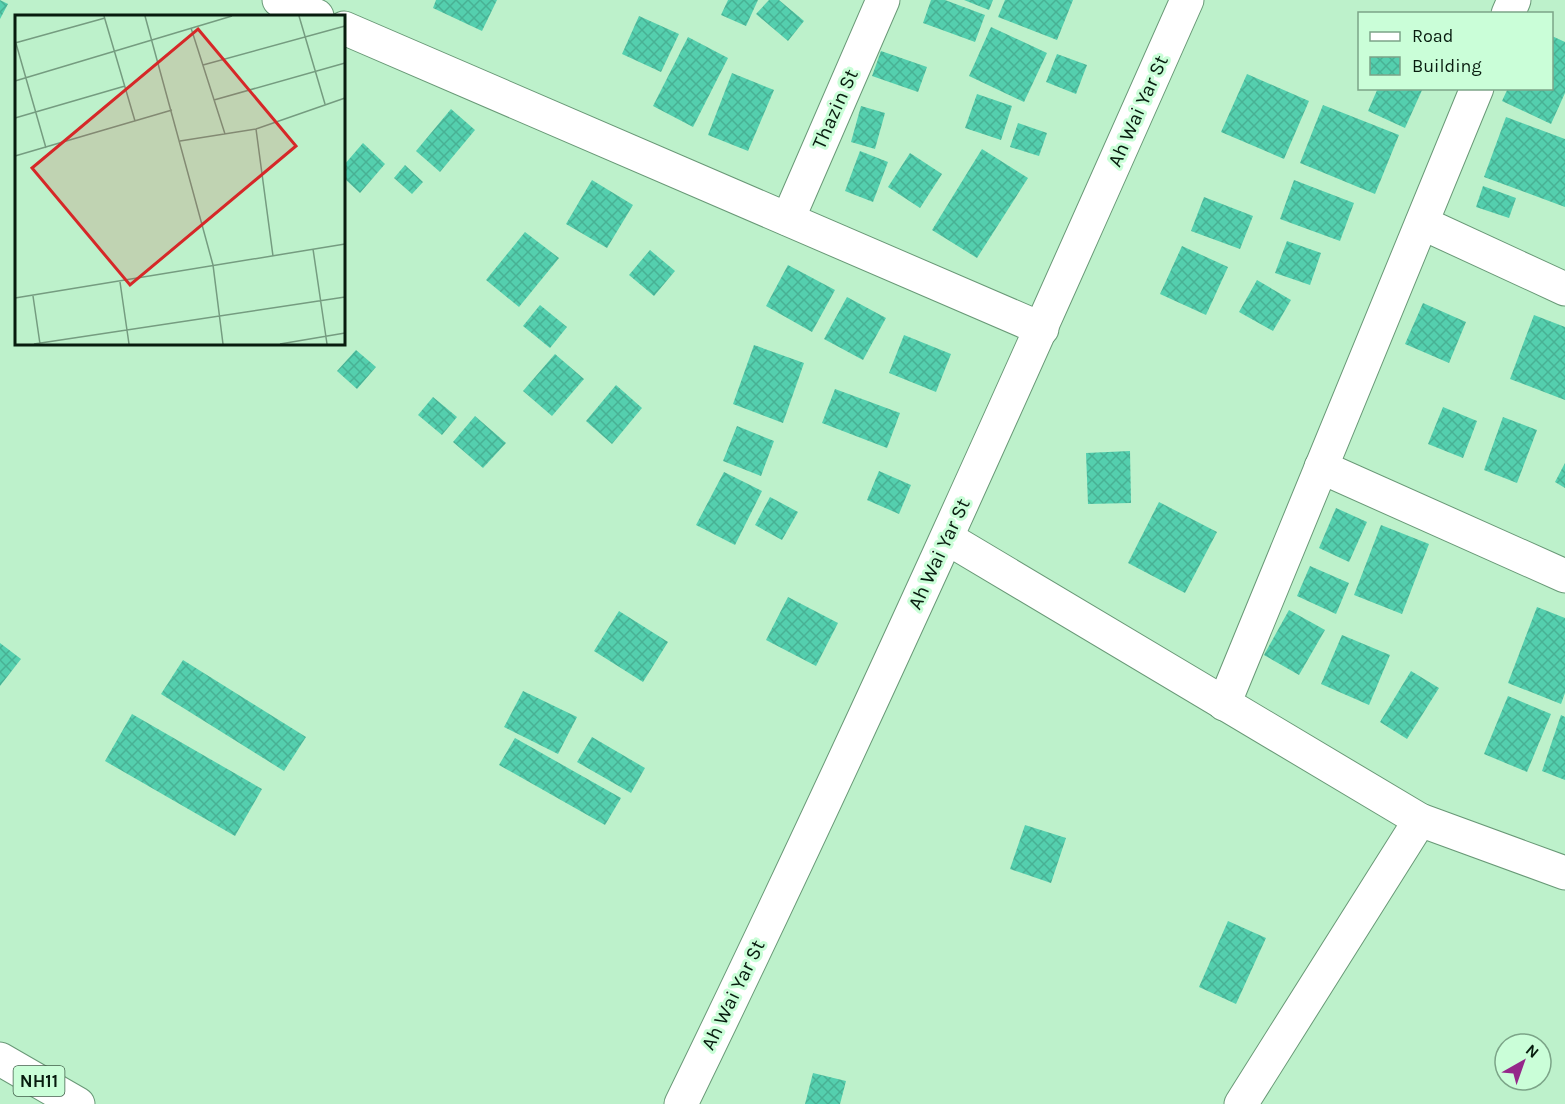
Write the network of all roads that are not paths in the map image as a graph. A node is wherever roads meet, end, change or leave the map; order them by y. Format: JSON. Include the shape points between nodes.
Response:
{"nodes":[{"id":1,"x":279,"y":0,"type":"edge"},
{"id":2,"x":883,"y":0,"type":"edge"},
{"id":3,"x":1187,"y":0,"type":"edge"},
{"id":4,"x":315,"y":15,"type":"edge"},
{"id":5,"x":345,"y":28,"type":"edge"},
{"id":6,"x":1476,"y":90,"type":"edge"},
{"id":7,"x":788,"y":219,"type":"junction"},
{"id":8,"x":1422,"y":223,"type":"junction"},
{"id":9,"x":1565,"y":290,"type":"edge"},
{"id":10,"x":1041,"y":329,"type":"junction"},
{"id":11,"x":1321,"y":467,"type":"junction"},
{"id":12,"x":947,"y":538,"type":"junction"},
{"id":13,"x":1565,"y":576,"type":"edge"},
{"id":14,"x":1224,"y":704,"type":"junction"},
{"id":15,"x":1420,"y":820,"type":"junction"},
{"id":16,"x":1565,"y":873,"type":"edge"},
{"id":17,"x":0,"y":1059,"type":"edge"},
{"id":18,"x":78,"y":1104,"type":"edge"},
{"id":19,"x":681,"y":1104,"type":"edge"},
{"id":20,"x":1241,"y":1104,"type":"edge"}],
"edges":[{"from":1,"to":4,"type":"main road"},
{"from":2,"to":7,"type":"main road","name":"Thazin St"},
{"from":3,"to":10,"type":"main road","name":"Ah Wai Yar St"},
{"from":5,"to":7,"type":"main road"},
{"from":6,"to":8,"type":"main road"},
{"from":7,"to":10,"type":"main road"},
{"from":8,"to":9,"type":"main road"},
{"from":8,"to":11,"type":"main road"},
{"from":10,"to":12,"type":"main road","name":"Ah Wai Yar St"},
{"from":11,"to":13,"type":"main road"},
{"from":11,"to":14,"type":"main road"},
{"from":12,"to":14,"type":"main road"},
{"from":12,"to":19,"type":"main road","name":"Ah Wai Yar St"},
{"from":14,"to":15,"type":"main road"},
{"from":15,"to":16,"type":"main road"},
{"from":15,"to":20,"type":"main road"},
{"from":17,"to":18,"type":"main road","number":"NH11"}]}
